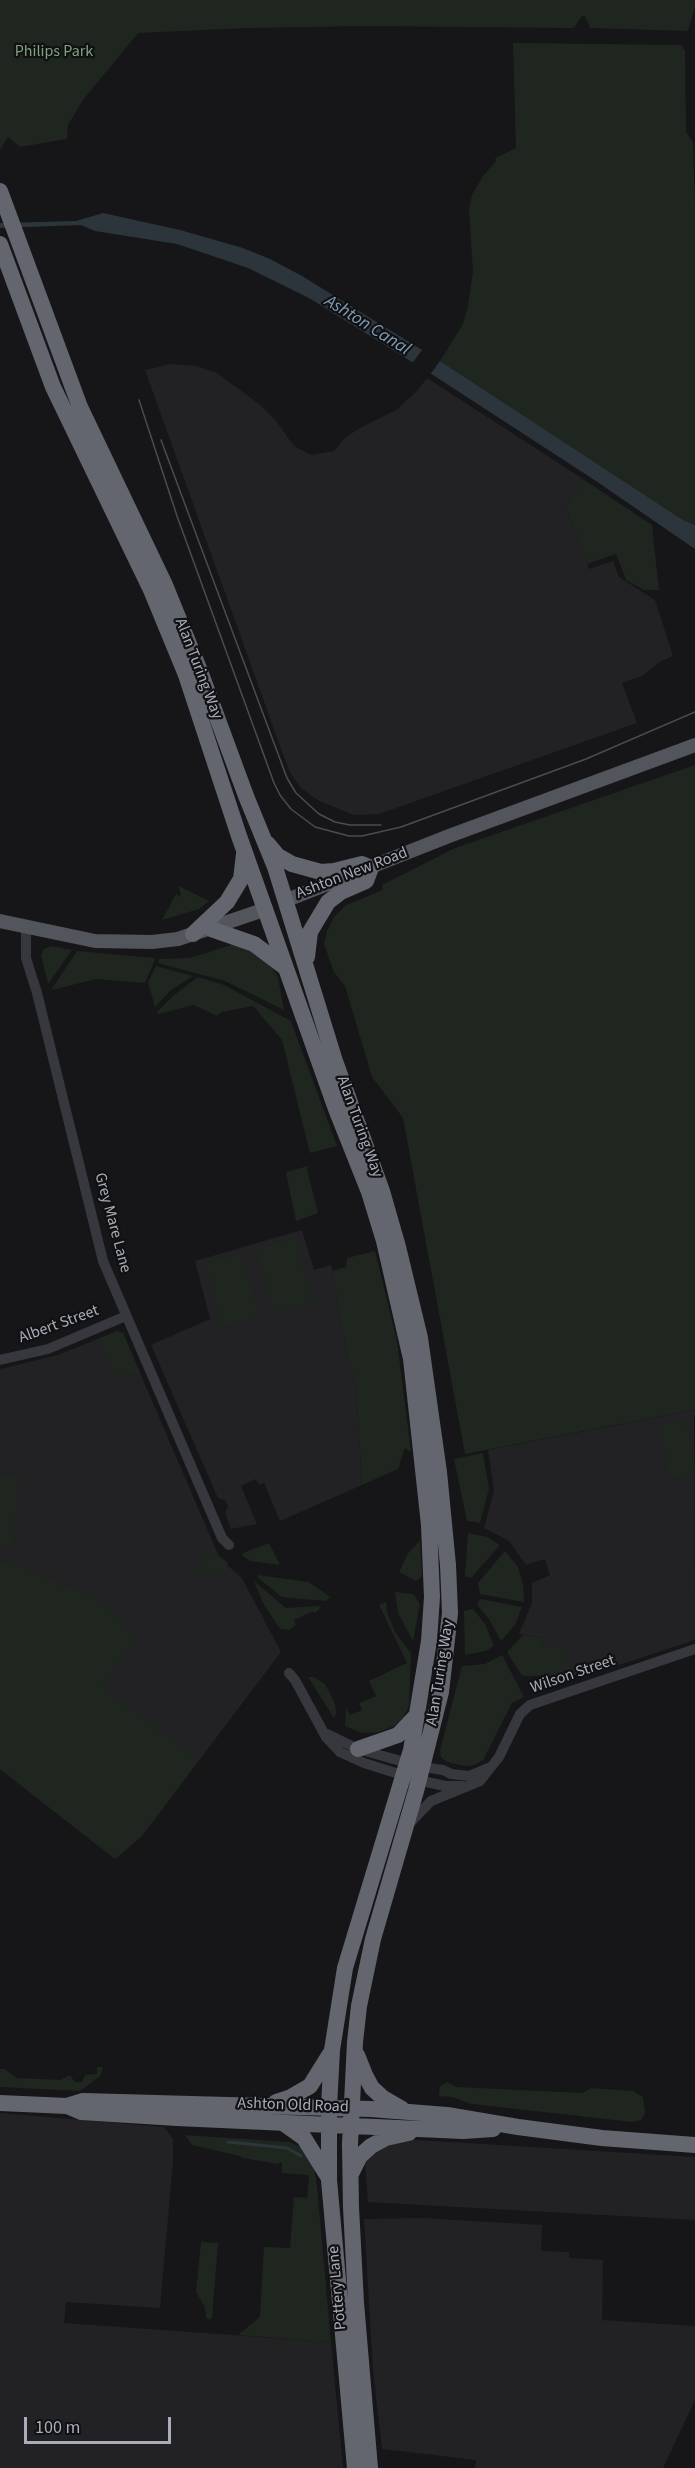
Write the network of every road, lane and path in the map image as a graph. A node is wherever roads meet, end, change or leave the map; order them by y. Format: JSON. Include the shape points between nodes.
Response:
{"nodes":[{"id":1,"x":2,"y":195,"type":"edge"},
{"id":2,"x":0,"y":245,"type":"edge"},
{"id":3,"x":71,"y":380,"type":"junction"},
{"id":4,"x":53,"y":387,"type":"junction"},
{"id":5,"x":695,"y":745,"type":"edge"},
{"id":6,"x":246,"y":796,"type":"junction"},
{"id":7,"x":263,"y":837,"type":"junction"},
{"id":8,"x":244,"y":850,"type":"junction"},
{"id":9,"x":371,"y":868,"type":"junction"},
{"id":10,"x":287,"y":900,"type":"junction"},
{"id":11,"x":266,"y":909,"type":"junction"},
{"id":12,"x":0,"y":921,"type":"edge"},
{"id":13,"x":26,"y":927,"type":"junction"},
{"id":14,"x":211,"y":928,"type":"junction"},
{"id":15,"x":193,"y":934,"type":"junction"},
{"id":16,"x":306,"y":964,"type":"junction"},
{"id":17,"x":287,"y":969,"type":"junction"},
{"id":18,"x":318,"y":1057,"type":"junction"},
{"id":19,"x":126,"y":1316,"type":"junction"},
{"id":20,"x":0,"y":1360,"type":"edge"},
{"id":21,"x":230,"y":1545,"type":"dead end"},
{"id":22,"x":695,"y":1649,"type":"edge"},
{"id":23,"x":289,"y":1673,"type":"dead end"},
{"id":24,"x":417,"y":1715,"type":"junction"},
{"id":25,"x":324,"y":1732,"type":"junction"},
{"id":26,"x":358,"y":1749,"type":"junction"},
{"id":27,"x":491,"y":1767,"type":"junction"},
{"id":28,"x":413,"y":1772,"type":"junction"},
{"id":29,"x":480,"y":1781,"type":"junction"},
{"id":30,"x":405,"y":1829,"type":"junction"},
{"id":31,"x":368,"y":1960,"type":"junction"},
{"id":32,"x":355,"y":2042,"type":"junction"},
{"id":33,"x":332,"y":2050,"type":"junction"},
{"id":34,"x":0,"y":2103,"type":"edge"},
{"id":35,"x":260,"y":2105,"type":"junction"},
{"id":36,"x":67,"y":2106,"type":"junction"},
{"id":37,"x":409,"y":2111,"type":"junction"},
{"id":38,"x":340,"y":2116,"type":"junction"},
{"id":39,"x":282,"y":2122,"type":"junction"},
{"id":40,"x":518,"y":2127,"type":"junction"},
{"id":41,"x":430,"y":2129,"type":"junction"},
{"id":42,"x":695,"y":2145,"type":"edge"},
{"id":43,"x":350,"y":2178,"type":"junction"},
{"id":44,"x":329,"y":2180,"type":"junction"},
{"id":45,"x":347,"y":2379,"type":"junction"},
{"id":46,"x":355,"y":2468,"type":"edge"},
{"id":47,"x":370,"y":2468,"type":"edge"}],
"edges":[{"from":1,"to":3,"type":"highway","name":"Alan Turing Way"},
{"from":2,"to":4,"type":"highway","name":"Alan Turing Way"},
{"from":3,"to":4,"type":"highway"},
{"from":3,"to":6,"type":"highway","name":"Alan Turing Way","via":[[94,438],[165,585]]},
{"from":4,"to":8,"type":"highway","name":"Alan Turing Way","via":[[156,601],[186,675]]},
{"from":5,"to":9,"type":"main road","name":"Ashton New Road"},
{"from":6,"to":7,"type":"highway","name":"Alan Turing Way"},
{"from":6,"to":11,"type":"highway","via":[[272,890]]},
{"from":7,"to":9,"type":"highway","via":[[278,856],[295,865],[321,872],[362,864]]},
{"from":7,"to":10,"type":"highway","name":"Alan Turing Way"},
{"from":8,"to":11,"type":"highway","name":"Alan Turing Way"},
{"from":8,"to":15,"type":"highway","via":[[241,879],[227,902]]},
{"from":9,"to":10,"type":"main road","name":"Ashton New Road"},
{"from":9,"to":16,"type":"highway","via":[[366,881],[340,892],[324,908],[310,932]]},
{"from":10,"to":11,"type":"highway","name":"Ashton New Road"},
{"from":10,"to":16,"type":"highway","name":"Alan Turing Way"},
{"from":10,"to":18,"type":"highway","via":[[280,913],[283,930]]},
{"from":11,"to":14,"type":"main road","name":"Ashton New Road"},
{"from":11,"to":17,"type":"highway","name":"Alan Turing Way"},
{"from":12,"to":13,"type":"main road","name":"Ashton New Road"},
{"from":13,"to":15,"type":"main road","name":"Ashton New Road","via":[[117,943],[162,941]]},
{"from":13,"to":19,"type":"street","name":"Grey Mare Lane","via":[[27,958],[103,1261]]},
{"from":14,"to":15,"type":"main road","name":"Ashton New Road"},
{"from":14,"to":17,"type":"highway","via":[[254,944]]},
{"from":16,"to":28,"type":"highway","name":"Alan Turing Way","via":[[398,1247],[420,1338],[438,1462],[450,1613],[441,1692]]},
{"from":17,"to":18,"type":"highway","name":"Alan Turing Way"},
{"from":18,"to":24,"type":"highway","name":"Alan Turing Way","via":[[375,1211],[411,1359],[432,1563],[429,1641]]},
{"from":19,"to":20,"type":"street","name":"Albert Street","via":[[48,1349]]},
{"from":19,"to":21,"type":"street","name":"Grey Mare Lane","via":[[222,1538]]},
{"from":22,"to":27,"type":"street","name":"Wilson Street","via":[[530,1705],[520,1713]]},
{"from":23,"to":25,"type":"street"},
{"from":24,"to":26,"type":"highway","via":[[398,1735]]},
{"from":24,"to":28,"type":"highway","name":"Alan Turing Way"},
{"from":25,"to":26,"type":"street"},
{"from":25,"to":28,"type":"street","via":[[340,1752],[364,1763]]},
{"from":26,"to":28,"type":"street"},
{"from":27,"to":28,"type":"street","via":[[469,1776]]},
{"from":27,"to":29,"type":"street","name":"Wilson Street"},
{"from":28,"to":29,"type":"street","via":[[457,1787]]},
{"from":28,"to":30,"type":"highway","name":"Alan Turing Way"},
{"from":28,"to":33,"type":"highway","name":"Alan Turing Way","via":[[345,1968]]},
{"from":29,"to":30,"type":"street","name":"Wilson Street","via":[[431,1802]]},
{"from":30,"to":31,"type":"highway","name":"Alan Turing Way"},
{"from":31,"to":32,"type":"highway","name":"Alan Turing Way"},
{"from":31,"to":38,"type":"highway","via":[[358,1974],[348,2020]]},
{"from":32,"to":37,"type":"highway","via":[[361,2068],[372,2088],[387,2101]]},
{"from":32,"to":38,"type":"highway","name":"Alan Turing Way"},
{"from":33,"to":35,"type":"highway","via":[[310,2086],[283,2100]]},
{"from":33,"to":38,"type":"highway","name":"Alan Turing Way"},
{"from":34,"to":36,"type":"highway","name":"Ashton Old Road"},
{"from":35,"to":36,"type":"highway","name":"Ashton Old Road","via":[[83,2101]]},
{"from":35,"to":38,"type":"highway","name":"Ashton Old Road"},
{"from":36,"to":39,"type":"highway","name":"Ashton Old Road","via":[[81,2112]]},
{"from":37,"to":38,"type":"highway","name":"Ashton Old Road"},
{"from":37,"to":40,"type":"highway","name":"Ashton Old Road"},
{"from":38,"to":39,"type":"highway","name":"Ashton Old Road"},
{"from":38,"to":41,"type":"highway","name":"Ashton Old Road"},
{"from":38,"to":43,"type":"highway","name":"Pottery Lane"},
{"from":38,"to":44,"type":"highway","name":"Pottery Lane"},
{"from":38,"to":45,"type":"highway"},
{"from":39,"to":44,"type":"highway","via":[[304,2138]]},
{"from":40,"to":41,"type":"highway","name":"Ashton Old Road"},
{"from":40,"to":42,"type":"highway","name":"Ashton Old Road"},
{"from":41,"to":43,"type":"highway","via":[[386,2138],[371,2146],[355,2163]]},
{"from":43,"to":47,"type":"highway","name":"Pottery Lane"},
{"from":44,"to":45,"type":"highway","name":"Pottery Lane"},
{"from":45,"to":46,"type":"highway","name":"Pottery Lane"}]}
